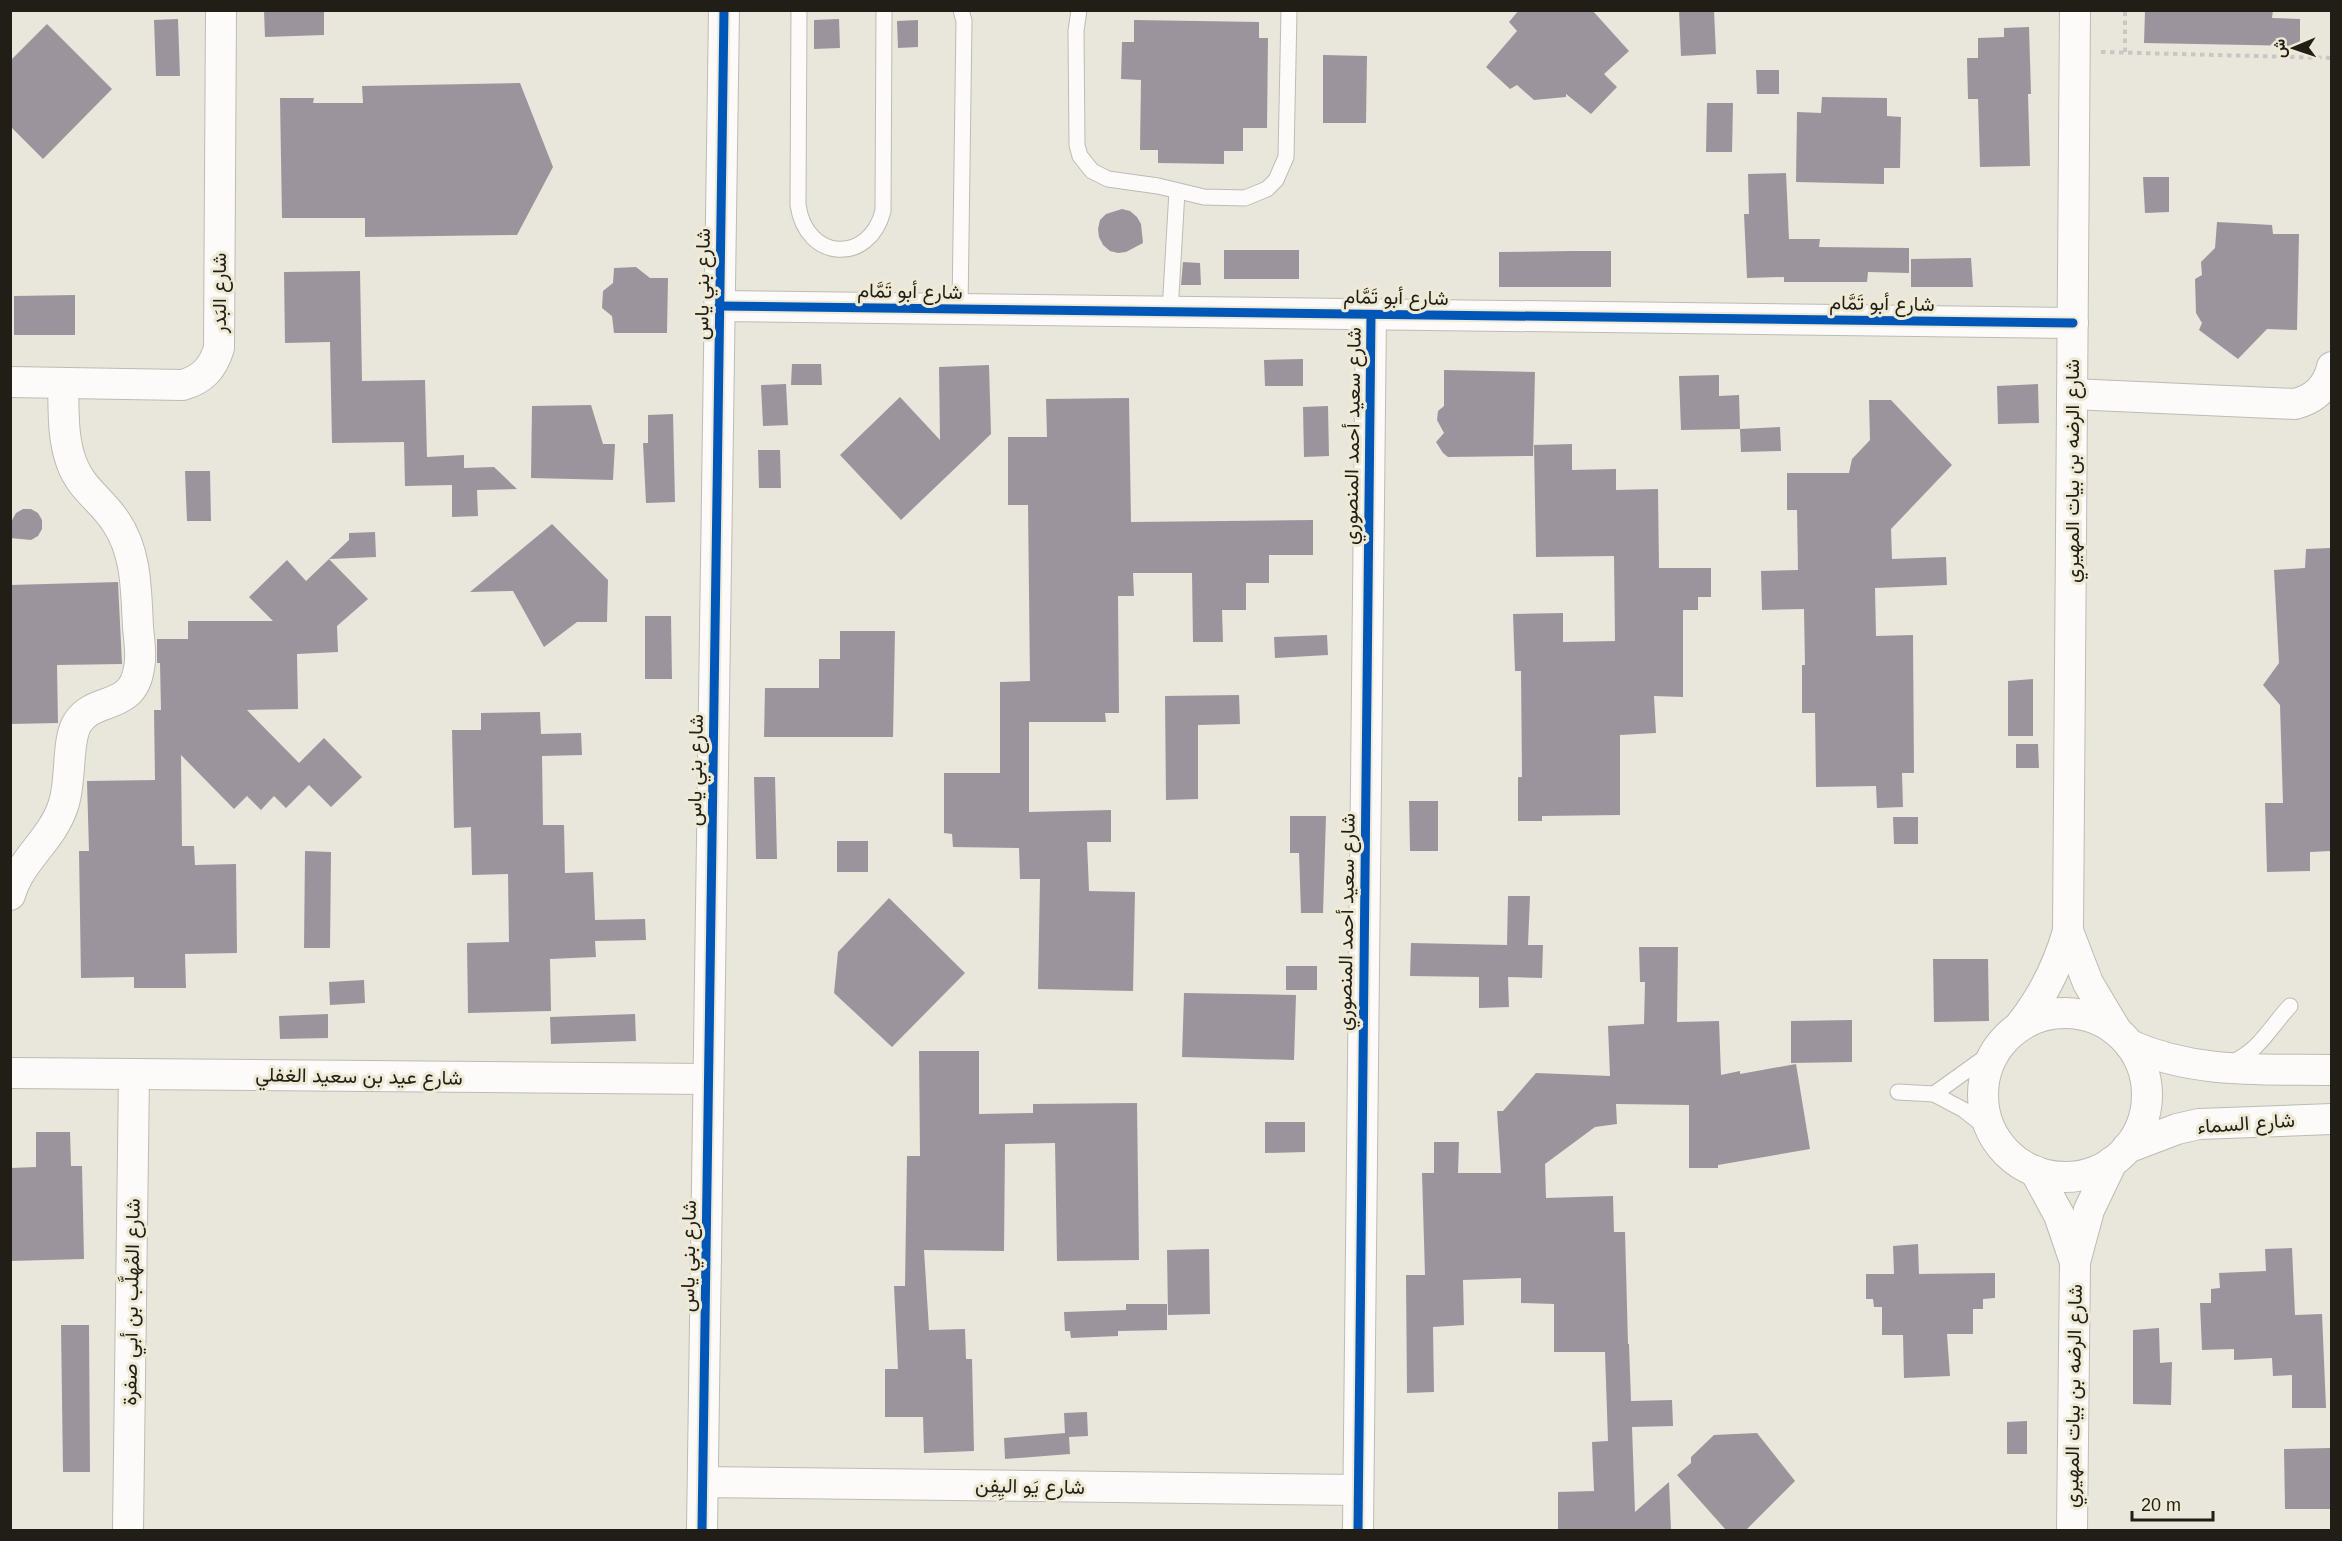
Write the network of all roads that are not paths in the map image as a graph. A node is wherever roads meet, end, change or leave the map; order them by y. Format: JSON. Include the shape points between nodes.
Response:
{"nodes":[{"id":1,"x":221,"y":10,"type":"edge"},
{"id":2,"x":724,"y":10,"type":"edge"},
{"id":3,"x":799,"y":10,"type":"edge"},
{"id":4,"x":884,"y":10,"type":"edge"},
{"id":5,"x":961,"y":10,"type":"edge"},
{"id":6,"x":1079,"y":10,"type":"edge"},
{"id":7,"x":1289,"y":10,"type":"edge"},
{"id":8,"x":2075,"y":10,"type":"edge"},
{"id":9,"x":1177,"y":191,"type":"junction"},
{"id":10,"x":719,"y":306,"type":"junction"},
{"id":11,"x":960,"y":310,"type":"junction"},
{"id":12,"x":1170,"y":312,"type":"junction"},
{"id":13,"x":1371,"y":315,"type":"junction"},
{"id":14,"x":2073,"y":323,"type":"junction"},
{"id":15,"x":2331,"y":367,"type":"edge"},
{"id":16,"x":10,"y":382,"type":"edge"},
{"id":17,"x":63,"y":383,"type":"junction"},
{"id":18,"x":2072,"y":394,"type":"junction"},
{"id":19,"x":10,"y":895,"type":"edge"},
{"id":20,"x":2068,"y":931,"type":"junction"},
{"id":21,"x":2290,"y":1006,"type":"dead end"},
{"id":22,"x":2021,"y":1024,"type":"junction"},
{"id":23,"x":2123,"y":1037,"type":"junction"},
{"id":24,"x":1994,"y":1051,"type":"junction"},
{"id":25,"x":2216,"y":1068,"type":"junction"},
{"id":26,"x":2331,"y":1070,"type":"edge"},
{"id":27,"x":10,"y":1073,"type":"edge"},
{"id":28,"x":134,"y":1074,"type":"junction"},
{"id":29,"x":708,"y":1079,"type":"junction"},
{"id":30,"x":1898,"y":1092,"type":"dead end"},
{"id":31,"x":1934,"y":1094,"type":"junction"},
{"id":32,"x":2331,"y":1119,"type":"edge"},
{"id":33,"x":1992,"y":1132,"type":"junction"},
{"id":34,"x":2120,"y":1155,"type":"junction"},
{"id":35,"x":2035,"y":1171,"type":"junction"},
{"id":36,"x":2075,"y":1262,"type":"junction"},
{"id":37,"x":703,"y":1482,"type":"junction"},
{"id":38,"x":1358,"y":1490,"type":"junction"},
{"id":39,"x":128,"y":1530,"type":"edge"},
{"id":40,"x":702,"y":1530,"type":"edge"},
{"id":41,"x":1358,"y":1530,"type":"edge"},
{"id":42,"x":2072,"y":1530,"type":"edge"}],
"edges":[{"from":1,"to":17,"type":"street","name":"شارع البَدر","via":[[216,358],[204,375],[183,385]]},
{"from":2,"to":10,"type":"street","name":"شارع بني ياس"},
{"from":3,"to":4,"type":"lane","via":[[800,218],[814,240],[838,249],[850,248],[873,235],[883,211]]},
{"from":5,"to":11,"type":"lane","via":[[964,21]]},
{"from":6,"to":9,"type":"lane","via":[[1076,32],[1080,156],[1099,176]]},
{"from":7,"to":9,"type":"lane","via":[[1286,157],[1276,180],[1267,189],[1245,198],[1204,197]]},
{"from":8,"to":14,"type":"street","name":"شارع الرضه بن بيات المهيري"},
{"from":9,"to":12,"type":"lane"},
{"from":10,"to":11,"type":"street","name":"شارع أبو تَمَّام"},
{"from":10,"to":29,"type":"street","name":"شارع بني ياس"},
{"from":11,"to":12,"type":"street","name":"شارع أبو تَمَّام"},
{"from":12,"to":13,"type":"street","name":"شارع أبو تَمَّام"},
{"from":13,"to":14,"type":"street","name":"شارع أبو تَمَّام"},
{"from":13,"to":38,"type":"street","name":"شارع سعيد أحمد المنصوري"},
{"from":14,"to":18,"type":"street","name":"شارع الرضه بن بيات المهيري"},
{"from":15,"to":18,"type":"street","via":[[2316,395],[2295,405]]},
{"from":16,"to":17,"type":"street","name":"شارع البَدر"},
{"from":17,"to":19,"type":"street","via":[[64,430],[72,465],[90,495],[115,521],[132,558],[140,668],[124,696],[90,710],[76,723],[63,807],[55,826],[19,874]]},
{"from":18,"to":20,"type":"street","name":"شارع الرضه بن بيات المهيري"},
{"from":20,"to":22,"type":"street","name":"شارع الرضه بن بيات المهيري","via":[[2051,981]]},
{"from":20,"to":23,"type":"street","name":"شارع الرضه بن بيات المهيري","via":[[2088,982]]},
{"from":21,"to":25,"type":"lane","via":[[2252,1052]]},
{"from":22,"to":23,"type":"street","via":[[2060,1012],[2079,1013],[2099,1019]]},
{"from":22,"to":24,"type":"street"},
{"from":23,"to":25,"type":"street","via":[[2172,1060]]},
{"from":23,"to":34,"type":"street","via":[[2140,1060],[2147,1097],[2138,1133]]},
{"from":24,"to":31,"type":"lane"},
{"from":24,"to":33,"type":"street","via":[[1983,1092]]},
{"from":25,"to":26,"type":"street"},
{"from":27,"to":28,"type":"street","name":"شارع عيد بن سعيد الغفلي"},
{"from":28,"to":29,"type":"street","name":"شارع عيد بن سعيد الغفلي"},
{"from":28,"to":39,"type":"street","name":"شارع المُهلَّب بن أبي صفرة"},
{"from":29,"to":37,"type":"street","name":"شارع بني ياس"},
{"from":30,"to":31,"type":"lane"},
{"from":31,"to":33,"type":"lane","via":[[1964,1110]]},
{"from":32,"to":34,"type":"street","name":"شارع السماء","via":[[2199,1124],[2177,1129]]},
{"from":33,"to":35,"type":"street","via":[[2018,1162]]},
{"from":34,"to":35,"type":"street","via":[[2075,1177]]},
{"from":34,"to":36,"type":"street","name":"شارع الرضه بن بيات المهيري","via":[[2089,1210]]},
{"from":35,"to":36,"type":"street","name":"شارع الرضه بن بيات المهيري","via":[[2058,1215]]},
{"from":36,"to":42,"type":"street","name":"شارع الرضه بن بيات المهيري"},
{"from":37,"to":38,"type":"street","name":"شارع يَو اليِفِن"},
{"from":37,"to":40,"type":"street","name":"شارع بني ياس"},
{"from":38,"to":41,"type":"street","name":"شارع سعيد أحمد المنصوري"}]}
